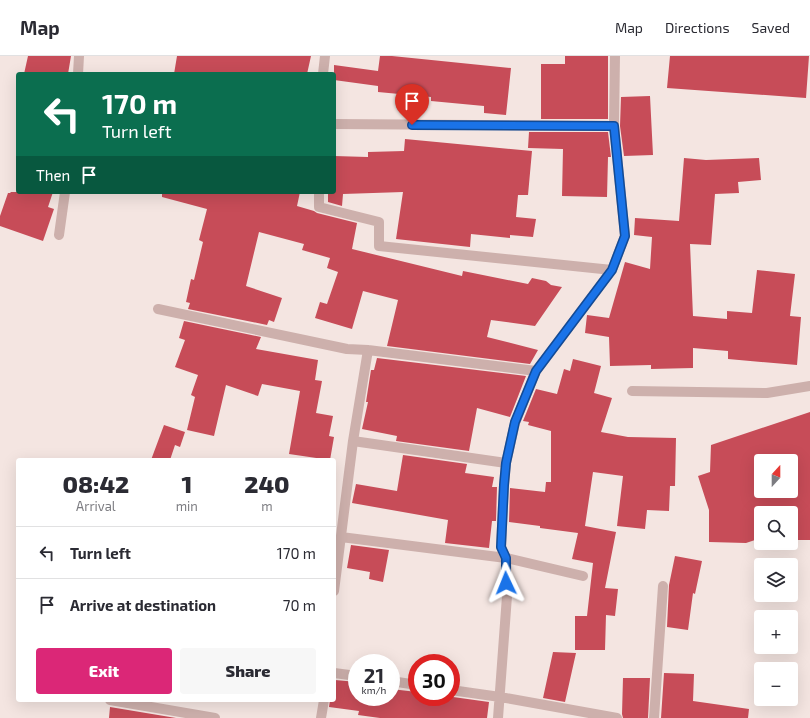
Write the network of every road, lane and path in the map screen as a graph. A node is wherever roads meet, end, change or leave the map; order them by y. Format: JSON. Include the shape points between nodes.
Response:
{"nodes":[{"id":1,"x":80,"y":56,"type":"edge"},
{"id":2,"x":325,"y":56,"type":"edge"},
{"id":3,"x":615,"y":56,"type":"edge"},
{"id":4,"x":78,"y":72,"type":"edge"},
{"id":5,"x":323,"y":72,"type":"edge"},
{"id":6,"x":336,"y":124,"type":"edge"},
{"id":7,"x":614,"y":126,"type":"junction"},
{"id":8,"x":65,"y":194,"type":"edge"},
{"id":9,"x":319,"y":194,"type":"edge"},
{"id":10,"x":59,"y":235,"type":"dead end"},
{"id":11,"x":612,"y":270,"type":"junction"},
{"id":12,"x":158,"y":309,"type":"dead end"},
{"id":13,"x":368,"y":350,"type":"junction"},
{"id":14,"x":536,"y":371,"type":"junction"},
{"id":15,"x":810,"y":386,"type":"edge"},
{"id":16,"x":632,"y":391,"type":"dead end"},
{"id":17,"x":353,"y":441,"type":"junction"},
{"id":18,"x":506,"y":463,"type":"junction"},
{"id":19,"x":339,"y":507,"type":"edge"},
{"id":20,"x":340,"y":537,"type":"junction"},
{"id":21,"x":506,"y":558,"type":"junction"},
{"id":22,"x":336,"y":573,"type":"edge"},
{"id":23,"x":583,"y":576,"type":"dead end"},
{"id":24,"x":663,"y":586,"type":"dead end"},
{"id":25,"x":336,"y":673,"type":"edge"},
{"id":26,"x":348,"y":675,"type":"edge"},
{"id":27,"x":460,"y":691,"type":"edge"},
{"id":28,"x":500,"y":697,"type":"junction"},
{"id":29,"x":122,"y":702,"type":"edge"},
{"id":30,"x":324,"y":702,"type":"edge"},
{"id":31,"x":215,"y":718,"type":"edge"},
{"id":32,"x":322,"y":718,"type":"edge"},
{"id":33,"x":498,"y":718,"type":"edge"},
{"id":34,"x":617,"y":718,"type":"edge"},
{"id":35,"x":654,"y":718,"type":"edge"}],
"edges":[{"from":1,"to":4,"type":"street"},
{"from":2,"to":5,"type":"street"},
{"from":3,"to":7,"type":"street"},
{"from":6,"to":7,"type":"street"},
{"from":7,"to":11,"type":"street","via":[[625,236]]},
{"from":8,"to":10,"type":"street"},
{"from":9,"to":11,"type":"street","via":[[319,208],[379,222],[379,246]]},
{"from":11,"to":14,"type":"street"},
{"from":12,"to":13,"type":"street","via":[[348,349]]},
{"from":13,"to":14,"type":"street"},
{"from":13,"to":17,"type":"street"},
{"from":14,"to":18,"type":"street","via":[[515,422]]},
{"from":15,"to":16,"type":"street","via":[[767,393]]},
{"from":17,"to":18,"type":"street"},
{"from":17,"to":19,"type":"street"},
{"from":18,"to":21,"type":"street","via":[[501,547]]},
{"from":19,"to":20,"type":"street"},
{"from":20,"to":21,"type":"street"},
{"from":20,"to":22,"type":"street"},
{"from":21,"to":23,"type":"street"},
{"from":21,"to":28,"type":"street","via":[[507,596]]},
{"from":24,"to":35,"type":"street"},
{"from":25,"to":26,"type":"street"},
{"from":27,"to":28,"type":"street"},
{"from":28,"to":33,"type":"street"},
{"from":28,"to":34,"type":"street"},
{"from":29,"to":31,"type":"street"},
{"from":30,"to":32,"type":"street"}]}
